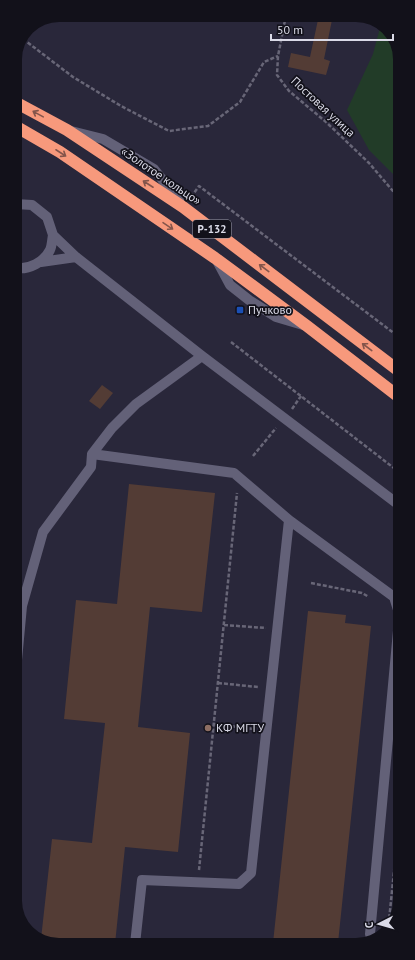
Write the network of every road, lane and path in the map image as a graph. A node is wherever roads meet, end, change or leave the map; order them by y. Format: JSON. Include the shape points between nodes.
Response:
{"nodes":[{"id":1,"x":285,"y":22,"type":"edge"},
{"id":2,"x":27,"y":42,"type":"edge"},
{"id":3,"x":278,"y":56,"type":"junction"},
{"id":4,"x":22,"y":106,"type":"edge"},
{"id":5,"x":22,"y":130,"type":"edge"},
{"id":6,"x":393,"y":191,"type":"edge"},
{"id":7,"x":187,"y":203,"type":"junction"},
{"id":8,"x":22,"y":204,"type":"edge"},
{"id":9,"x":53,"y":235,"type":"junction"},
{"id":10,"x":76,"y":257,"type":"junction"},
{"id":11,"x":41,"y":262,"type":"junction"},
{"id":12,"x":22,"y":269,"type":"edge"},
{"id":13,"x":393,"y":333,"type":"edge"},
{"id":14,"x":230,"y":342,"type":"dead end"},
{"id":15,"x":202,"y":356,"type":"junction"},
{"id":16,"x":393,"y":365,"type":"edge"},
{"id":17,"x":393,"y":392,"type":"edge"},
{"id":18,"x":92,"y":454,"type":"junction"},
{"id":19,"x":393,"y":467,"type":"edge"},
{"id":20,"x":239,"y":478,"type":"junction"},
{"id":21,"x":393,"y":500,"type":"edge"},
{"id":22,"x":289,"y":520,"type":"junction"},
{"id":23,"x":311,"y":583,"type":"dead end"},
{"id":24,"x":393,"y":596,"type":"edge"},
{"id":25,"x":375,"y":600,"type":"dead end"},
{"id":26,"x":22,"y":606,"type":"edge"},
{"id":27,"x":224,"y":625,"type":"junction"},
{"id":28,"x":269,"y":629,"type":"dead end"},
{"id":29,"x":218,"y":683,"type":"junction"},
{"id":30,"x":393,"y":685,"type":"edge"},
{"id":31,"x":263,"y":687,"type":"dead end"},
{"id":32,"x":214,"y":724,"type":"junction"},
{"id":33,"x":258,"y":729,"type":"dead end"},
{"id":34,"x":199,"y":873,"type":"dead end"},
{"id":35,"x":393,"y":881,"type":"edge"},
{"id":36,"x":389,"y":916,"type":"edge"},
{"id":37,"x":370,"y":935,"type":"edge"},
{"id":38,"x":136,"y":938,"type":"edge"}],
"edges":[{"from":1,"to":3,"type":"path","name":"Постовая улица"},
{"from":2,"to":3,"type":"path","via":[[73,77],[169,132],[208,126],[240,102],[264,62]]},
{"from":3,"to":6,"type":"path","name":"Постовая улица","via":[[277,75],[289,90],[369,163]]},
{"from":7,"to":4,"type":"highway","name":"«Золотое кольцо»","number":"Р-132","one_way":true},
{"from":5,"to":17,"type":"highway","number":"Р-132","one_way":true,"via":[[60,152],[214,258]]},
{"from":7,"to":13,"type":"path","via":[[199,186]]},
{"from":16,"to":7,"type":"highway","name":"«Золотое кольцо»","number":"Р-132","one_way":true},
{"from":8,"to":9,"type":"street","via":[[32,205],[47,216]]},
{"from":9,"to":10,"type":"street"},
{"from":9,"to":11,"type":"street","via":[[50,250]]},
{"from":10,"to":11,"type":"street"},
{"from":10,"to":15,"type":"street"},
{"from":11,"to":12,"type":"street"},
{"from":14,"to":19,"type":"path"},
{"from":15,"to":18,"type":"street","via":[[136,404],[112,428]]},
{"from":15,"to":21,"type":"street"},
{"from":18,"to":20,"type":"street","via":[[234,473]]},
{"from":18,"to":26,"type":"street","via":[[91,467],[44,532]]},
{"from":20,"to":22,"type":"street"},
{"from":20,"to":27,"type":"path"},
{"from":22,"to":24,"type":"street"},
{"from":22,"to":38,"type":"street","via":[[251,873],[239,884],[142,880]]},
{"from":23,"to":25,"type":"path","via":[[362,593]]},
{"from":27,"to":28,"type":"path"},
{"from":27,"to":29,"type":"path"},
{"from":29,"to":31,"type":"path"},
{"from":29,"to":32,"type":"path"},
{"from":30,"to":37,"type":"street"},
{"from":32,"to":33,"type":"path"},
{"from":32,"to":34,"type":"path"},
{"from":35,"to":36,"type":"path"}]}
